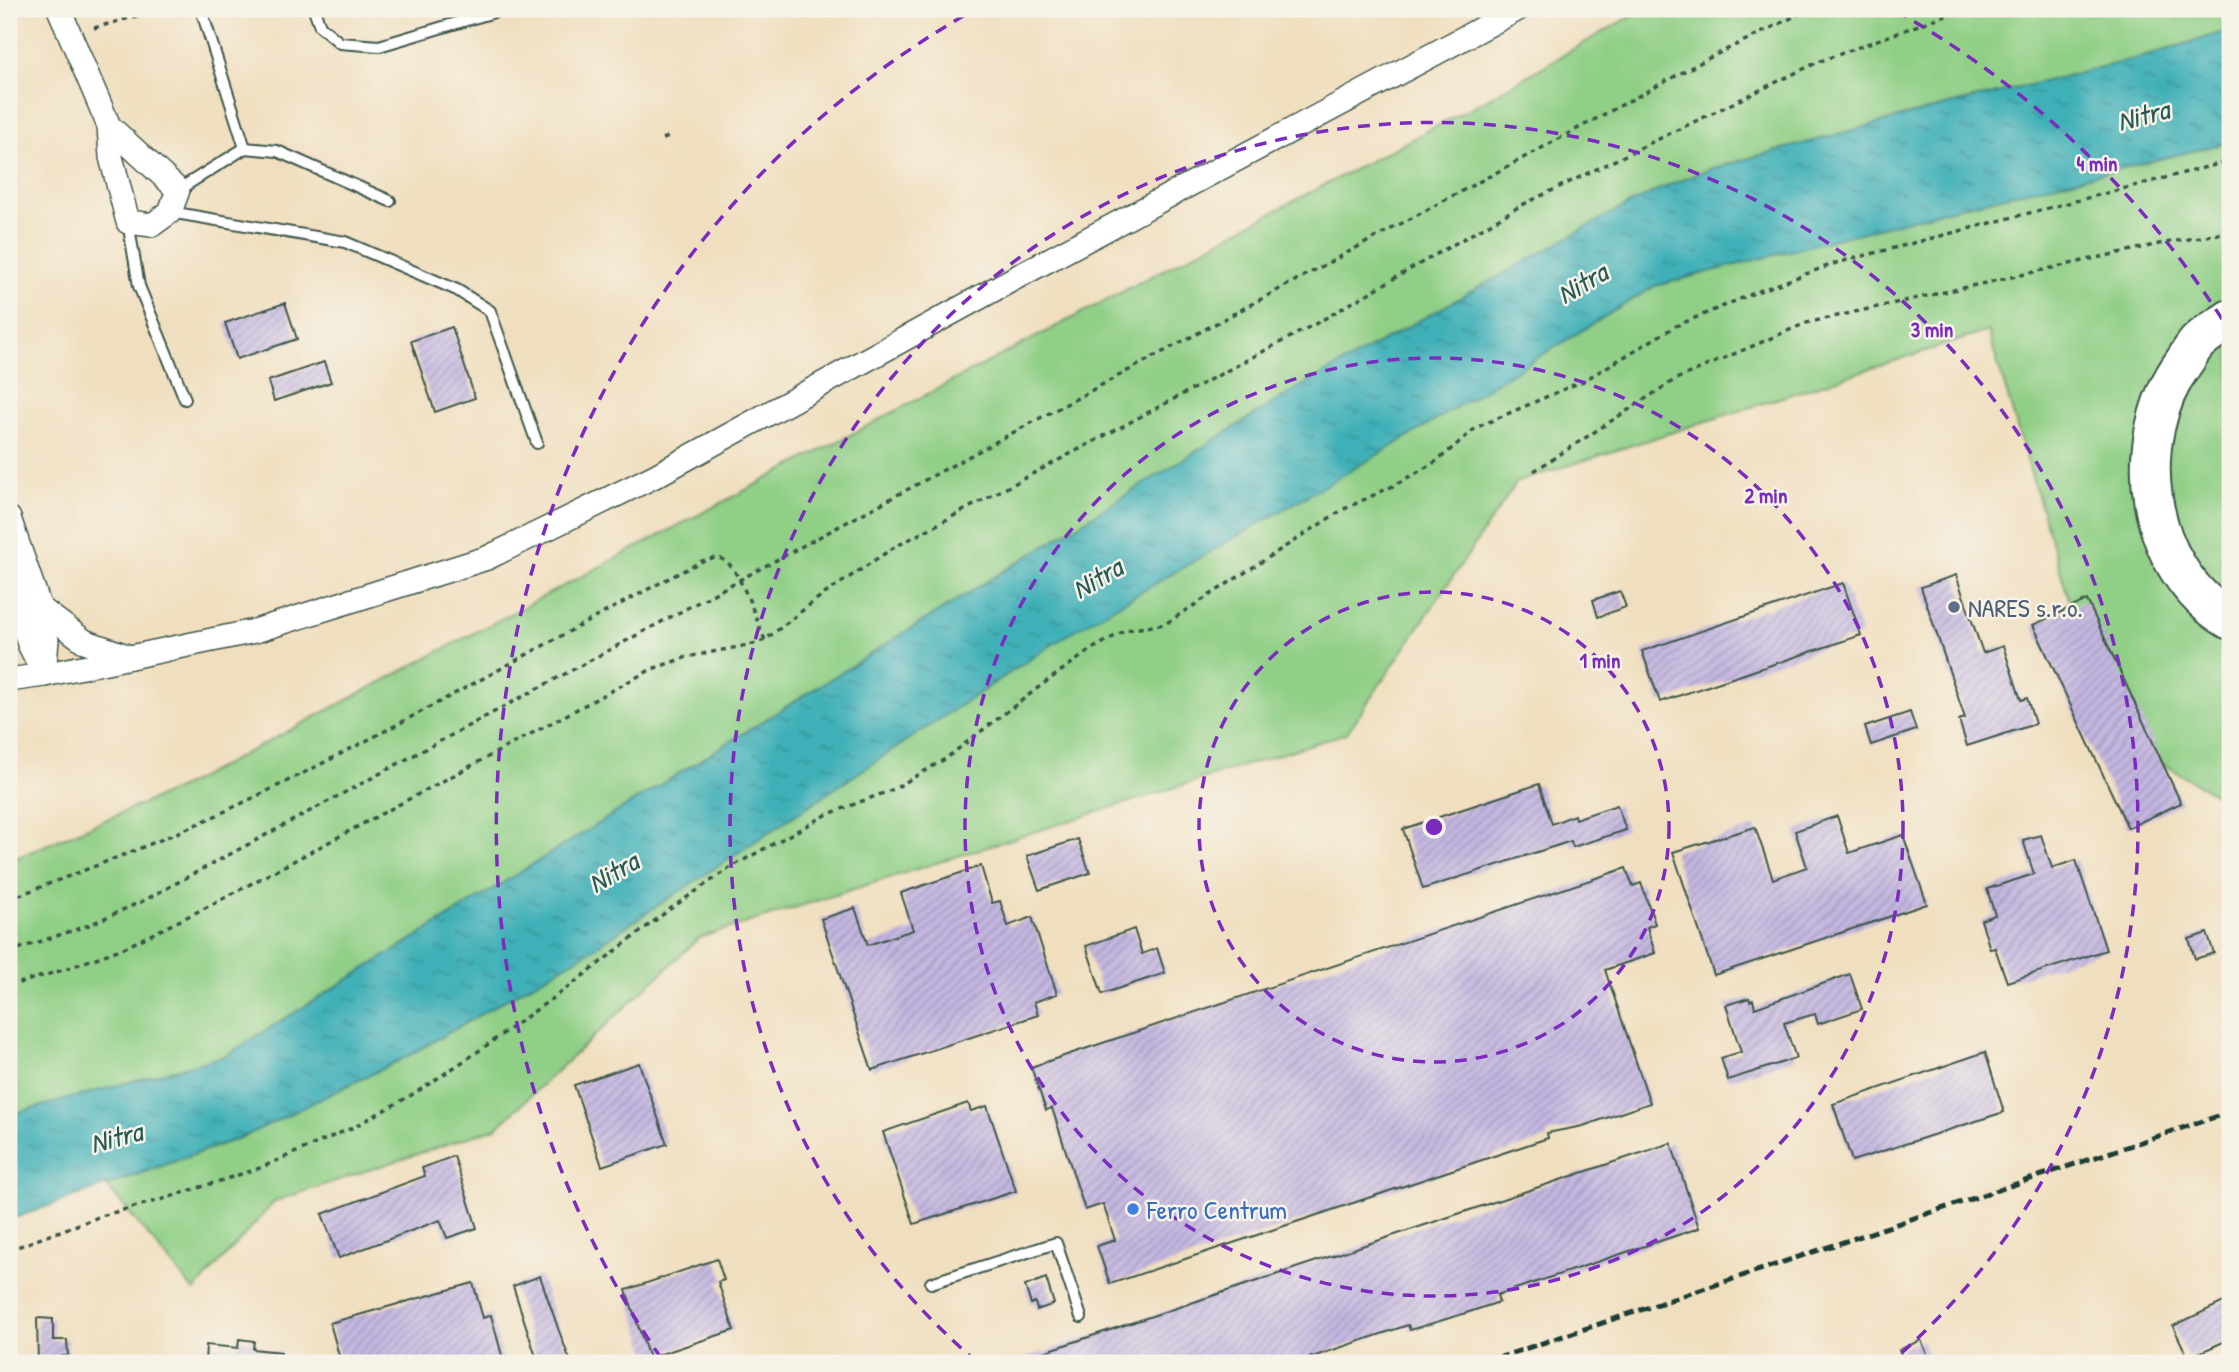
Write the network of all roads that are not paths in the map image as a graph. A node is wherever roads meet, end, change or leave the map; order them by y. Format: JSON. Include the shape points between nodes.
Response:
{"nodes":[{"id":1,"x":59,"y":9,"type":"edge"},
{"id":2,"x":201,"y":9,"type":"edge"},
{"id":3,"x":314,"y":9,"type":"edge"},
{"id":4,"x":503,"y":9,"type":"edge"},
{"id":5,"x":1518,"y":9,"type":"edge"},
{"id":6,"x":109,"y":126,"type":"junction"},
{"id":7,"x":245,"y":148,"type":"junction"},
{"id":8,"x":178,"y":190,"type":"junction"},
{"id":9,"x":390,"y":201,"type":"dead end"},
{"id":10,"x":170,"y":212,"type":"junction"},
{"id":11,"x":128,"y":222,"type":"junction"},
{"id":12,"x":2230,"y":319,"type":"edge"},
{"id":13,"x":2230,"y":337,"type":"edge"},
{"id":14,"x":186,"y":399,"type":"dead end"},
{"id":15,"x":537,"y":443,"type":"dead end"},
{"id":16,"x":9,"y":518,"type":"edge"},
{"id":17,"x":2230,"y":603,"type":"edge"},
{"id":18,"x":29,"y":608,"type":"junction"},
{"id":19,"x":2230,"y":620,"type":"edge"},
{"id":20,"x":9,"y":637,"type":"edge"},
{"id":21,"x":130,"y":657,"type":"junction"},
{"id":22,"x":44,"y":675,"type":"junction"},
{"id":23,"x":9,"y":680,"type":"edge"},
{"id":24,"x":930,"y":1283,"type":"dead end"},
{"id":25,"x":1081,"y":1317,"type":"dead end"}],
"edges":[{"from":1,"to":6,"type":"street"},
{"from":2,"to":7,"type":"lane"},
{"from":3,"to":4,"type":"lane","via":[[320,26],[340,43],[379,47]]},
{"from":5,"to":21,"type":"street","via":[[655,476],[487,558],[255,631]]},
{"from":6,"to":8,"type":"street"},
{"from":6,"to":11,"type":"street","via":[[111,157]]},
{"from":7,"to":8,"type":"lane"},
{"from":7,"to":9,"type":"lane","via":[[277,151]]},
{"from":8,"to":10,"type":"street"},
{"from":10,"to":11,"type":"street","via":[[152,225]]},
{"from":10,"to":15,"type":"lane","via":[[345,242],[457,290],[490,312]]},
{"from":11,"to":14,"type":"lane","via":[[139,286]]},
{"from":12,"to":19,"type":"highway","via":[[2199,341],[2173,376],[2157,415],[2150,453],[2150,492],[2174,562],[2196,592]]},
{"from":13,"to":17,"type":"highway","via":[[2186,381],[2169,421],[2162,454],[2173,528],[2206,584]]},
{"from":16,"to":18,"type":"street"},
{"from":18,"to":20,"type":"street"},
{"from":18,"to":21,"type":"street","via":[[59,620],[84,641]]},
{"from":18,"to":22,"type":"street","via":[[47,640]]},
{"from":21,"to":22,"type":"street"},
{"from":22,"to":23,"type":"street"},
{"from":24,"to":25,"type":"lane","via":[[1056,1243]]}]}
